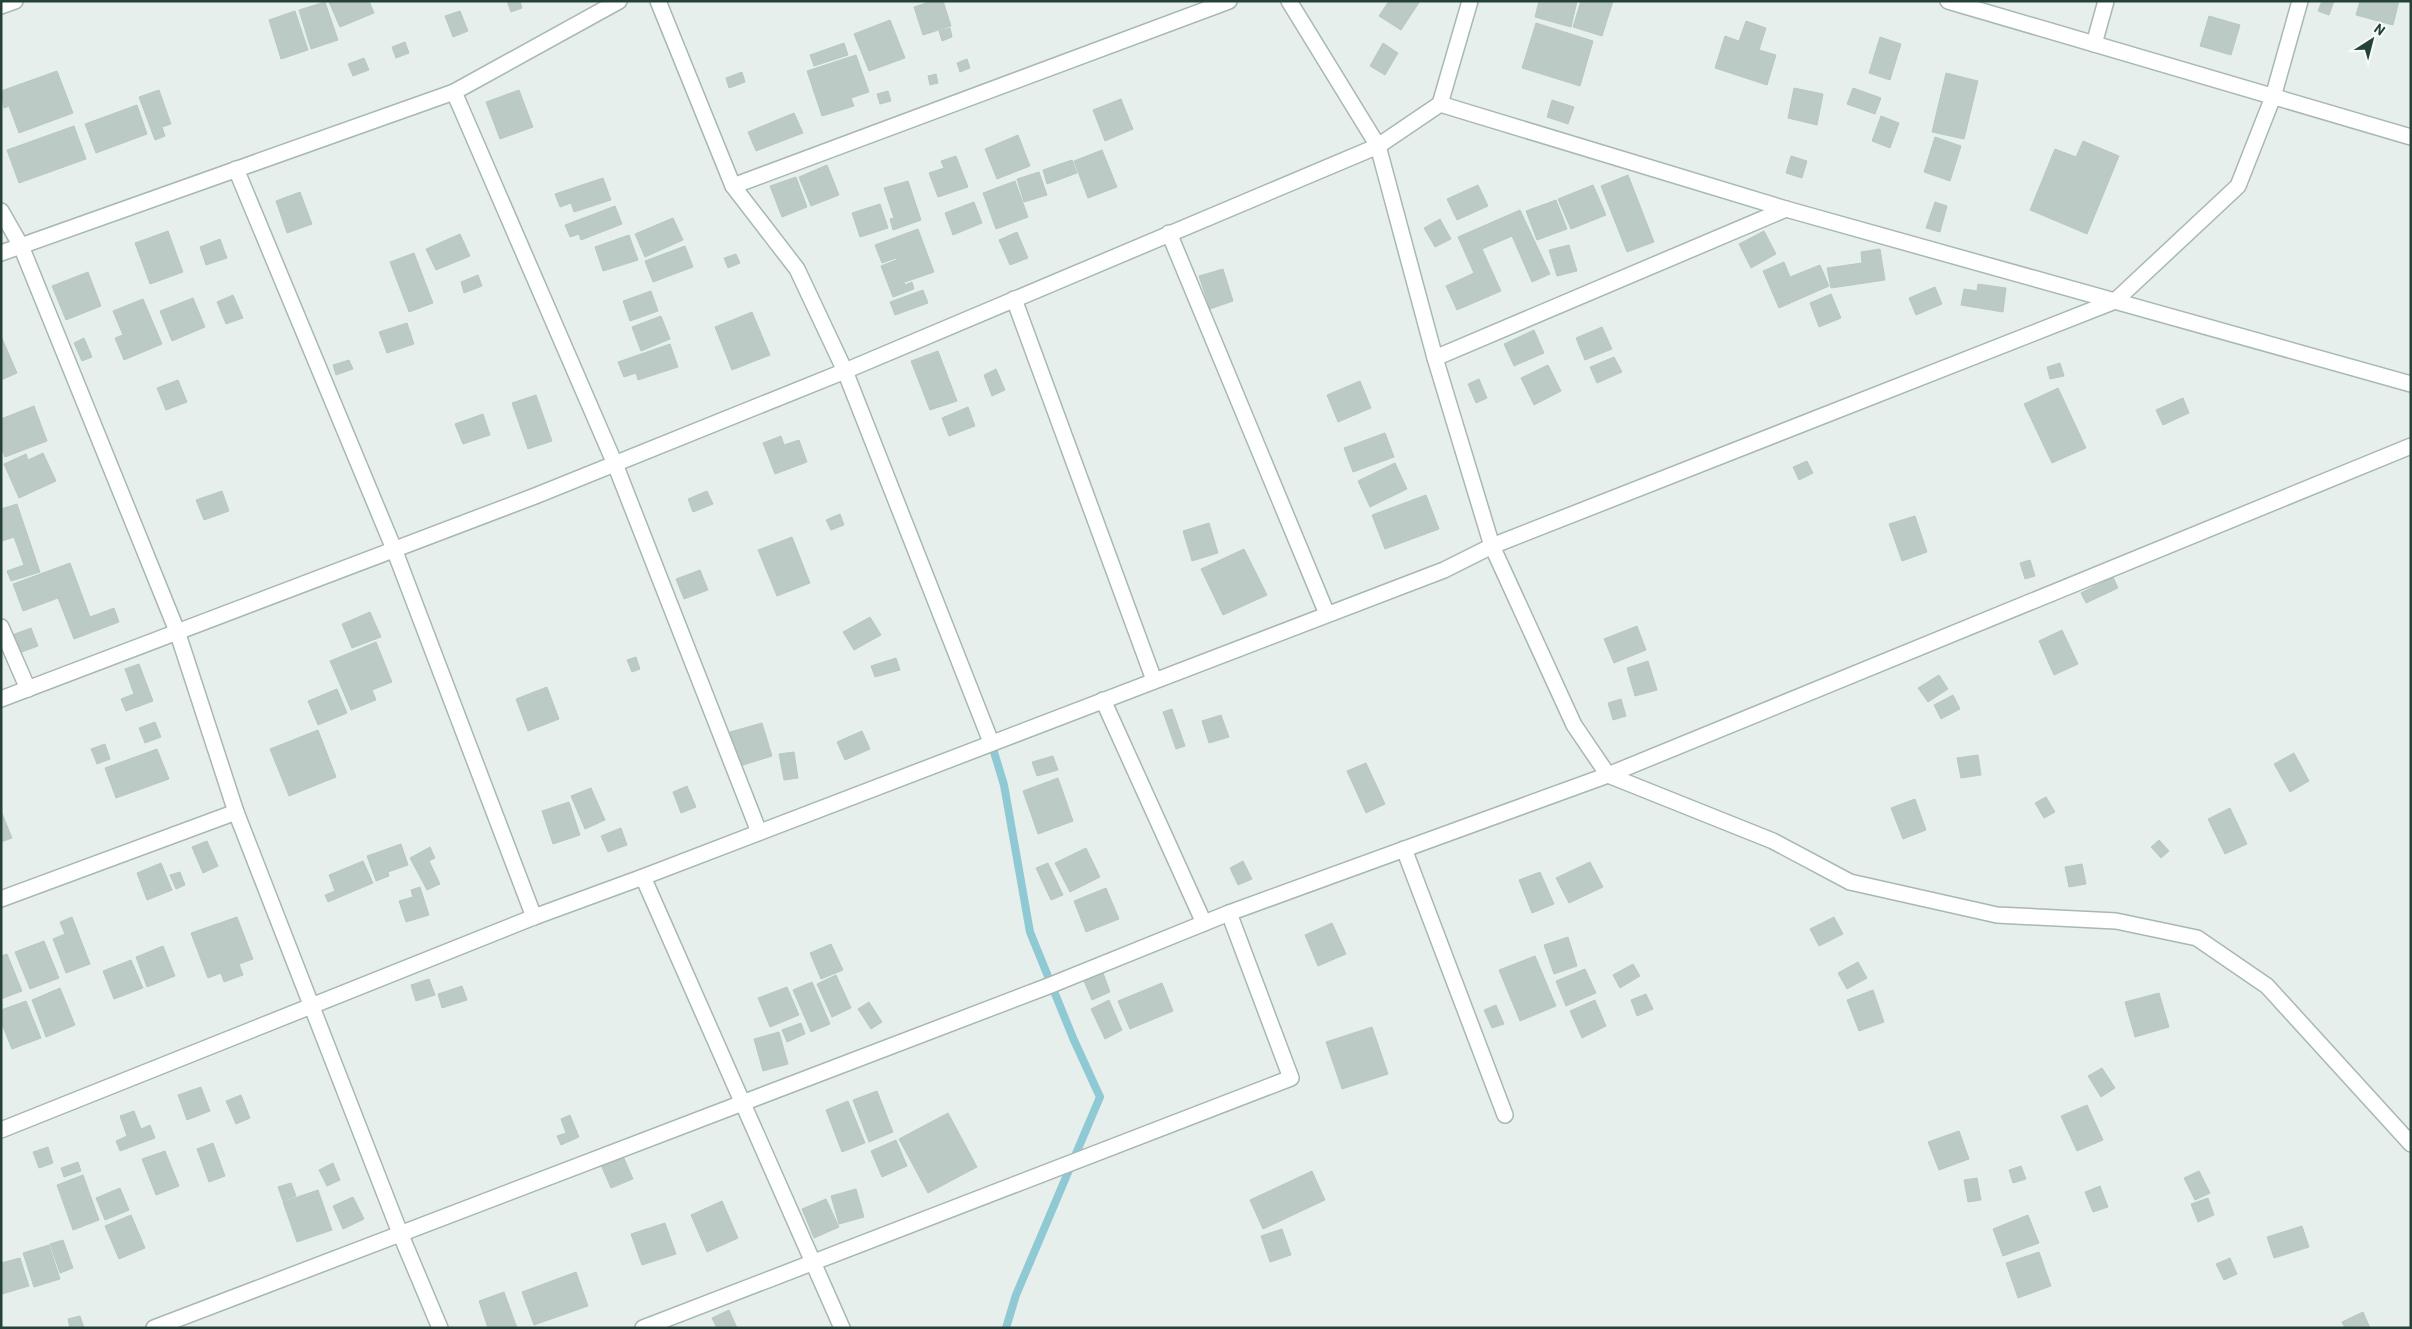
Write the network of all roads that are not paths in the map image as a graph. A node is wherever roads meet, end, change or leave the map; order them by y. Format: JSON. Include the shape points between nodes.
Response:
{"nodes":[{"id":1,"x":15,"y":1,"type":"edge"},
{"id":2,"x":619,"y":1,"type":"edge"},
{"id":3,"x":658,"y":1,"type":"edge"},
{"id":4,"x":1229,"y":1,"type":"edge"},
{"id":5,"x":1289,"y":1,"type":"edge"},
{"id":6,"x":1470,"y":1,"type":"edge"},
{"id":7,"x":1948,"y":1,"type":"edge"},
{"id":8,"x":2106,"y":1,"type":"edge"},
{"id":9,"x":2300,"y":1,"type":"edge"},
{"id":10,"x":1,"y":6,"type":"edge"},
{"id":11,"x":2094,"y":44,"type":"junction"},
{"id":12,"x":454,"y":92,"type":"junction"},
{"id":13,"x":2273,"y":97,"type":"junction"},
{"id":14,"x":1440,"y":104,"type":"junction"},
{"id":15,"x":2411,"y":137,"type":"edge"},
{"id":16,"x":1378,"y":146,"type":"junction"},
{"id":17,"x":236,"y":169,"type":"junction"},
{"id":18,"x":733,"y":186,"type":"junction"},
{"id":19,"x":1786,"y":209,"type":"junction"},
{"id":20,"x":1,"y":211,"type":"edge"},
{"id":21,"x":1169,"y":233,"type":"junction"},
{"id":22,"x":20,"y":246,"type":"junction"},
{"id":23,"x":1,"y":253,"type":"edge"},
{"id":24,"x":1014,"y":299,"type":"junction"},
{"id":25,"x":2115,"y":301,"type":"junction"},
{"id":26,"x":1434,"y":358,"type":"junction"},
{"id":27,"x":845,"y":371,"type":"junction"},
{"id":28,"x":2411,"y":384,"type":"edge"},
{"id":29,"x":2411,"y":446,"type":"edge"},
{"id":30,"x":615,"y":464,"type":"junction"},
{"id":31,"x":1492,"y":546,"type":"junction"},
{"id":32,"x":394,"y":549,"type":"junction"},
{"id":33,"x":1327,"y":614,"type":"junction"},
{"id":34,"x":1,"y":627,"type":"edge"},
{"id":35,"x":177,"y":631,"type":"junction"},
{"id":36,"x":1154,"y":680,"type":"junction"},
{"id":37,"x":28,"y":689,"type":"junction"},
{"id":38,"x":1,"y":699,"type":"edge"},
{"id":39,"x":1102,"y":700,"type":"junction"},
{"id":40,"x":991,"y":742,"type":"junction"},
{"id":41,"x":1608,"y":775,"type":"junction"},
{"id":42,"x":236,"y":812,"type":"junction"},
{"id":43,"x":759,"y":832,"type":"junction"},
{"id":44,"x":1404,"y":849,"type":"junction"},
{"id":45,"x":642,"y":878,"type":"junction"},
{"id":46,"x":1,"y":899,"type":"edge"},
{"id":47,"x":1229,"y":913,"type":"junction"},
{"id":48,"x":534,"y":917,"type":"junction"},
{"id":49,"x":1204,"y":923,"type":"junction"},
{"id":50,"x":312,"y":1005,"type":"junction"},
{"id":51,"x":741,"y":1103,"type":"junction"},
{"id":52,"x":1505,"y":1115,"type":"dead end"},
{"id":53,"x":1,"y":1130,"type":"edge"},
{"id":54,"x":2411,"y":1144,"type":"edge"},
{"id":55,"x":400,"y":1233,"type":"junction"},
{"id":56,"x":813,"y":1262,"type":"junction"},
{"id":57,"x":154,"y":1328,"type":"edge"},
{"id":58,"x":440,"y":1328,"type":"edge"},
{"id":59,"x":643,"y":1328,"type":"edge"},
{"id":60,"x":842,"y":1328,"type":"edge"}],
"edges":[{"from":1,"to":10,"type":"street"},
{"from":2,"to":12,"type":"street"},
{"from":3,"to":18,"type":"street"},
{"from":4,"to":18,"type":"street"},
{"from":5,"to":16,"type":"street"},
{"from":6,"to":14,"type":"street"},
{"from":7,"to":11,"type":"street"},
{"from":8,"to":11,"type":"street"},
{"from":9,"to":13,"type":"street"},
{"from":11,"to":13,"type":"street"},
{"from":12,"to":17,"type":"street"},
{"from":12,"to":30,"type":"street"},
{"from":13,"to":15,"type":"street"},
{"from":13,"to":25,"type":"street","via":[[2238,186]]},
{"from":14,"to":16,"type":"street"},
{"from":14,"to":19,"type":"street"},
{"from":16,"to":21,"type":"street"},
{"from":16,"to":26,"type":"street"},
{"from":17,"to":22,"type":"street"},
{"from":17,"to":32,"type":"street"},
{"from":18,"to":27,"type":"street","via":[[797,268]]},
{"from":19,"to":25,"type":"street"},
{"from":19,"to":26,"type":"street"},
{"from":20,"to":22,"type":"street"},
{"from":21,"to":24,"type":"street"},
{"from":21,"to":33,"type":"street"},
{"from":22,"to":23,"type":"street"},
{"from":22,"to":35,"type":"street"},
{"from":24,"to":27,"type":"street"},
{"from":24,"to":36,"type":"street"},
{"from":25,"to":28,"type":"street"},
{"from":25,"to":31,"type":"street"},
{"from":26,"to":31,"type":"street"},
{"from":27,"to":30,"type":"street"},
{"from":27,"to":40,"type":"street"},
{"from":29,"to":41,"type":"street"},
{"from":30,"to":32,"type":"street"},
{"from":30,"to":43,"type":"street"},
{"from":31,"to":33,"type":"street","via":[[1444,570]]},
{"from":31,"to":41,"type":"street","via":[[1574,725]]},
{"from":32,"to":35,"type":"street"},
{"from":32,"to":48,"type":"street"},
{"from":33,"to":36,"type":"street"},
{"from":34,"to":37,"type":"street"},
{"from":35,"to":37,"type":"street"},
{"from":35,"to":42,"type":"street"},
{"from":36,"to":39,"type":"street"},
{"from":37,"to":38,"type":"street"},
{"from":39,"to":40,"type":"street"},
{"from":39,"to":49,"type":"street"},
{"from":40,"to":43,"type":"street"},
{"from":41,"to":44,"type":"street"},
{"from":41,"to":54,"type":"street","via":[[1773,840],[1850,882],[1997,915],[2116,921],[2197,938],[2267,986]]},
{"from":42,"to":46,"type":"street"},
{"from":42,"to":50,"type":"street"},
{"from":43,"to":45,"type":"street"},
{"from":44,"to":47,"type":"street"},
{"from":44,"to":52,"type":"street"},
{"from":45,"to":48,"type":"street"},
{"from":45,"to":51,"type":"street"},
{"from":47,"to":49,"type":"street"},
{"from":47,"to":56,"type":"street","via":[[1292,1078]]},
{"from":48,"to":50,"type":"street"},
{"from":49,"to":51,"type":"street"},
{"from":50,"to":53,"type":"street"},
{"from":50,"to":55,"type":"street"},
{"from":51,"to":55,"type":"street"},
{"from":51,"to":56,"type":"street"},
{"from":55,"to":57,"type":"street"},
{"from":55,"to":58,"type":"street"},
{"from":56,"to":59,"type":"street"},
{"from":56,"to":60,"type":"street"}]}
